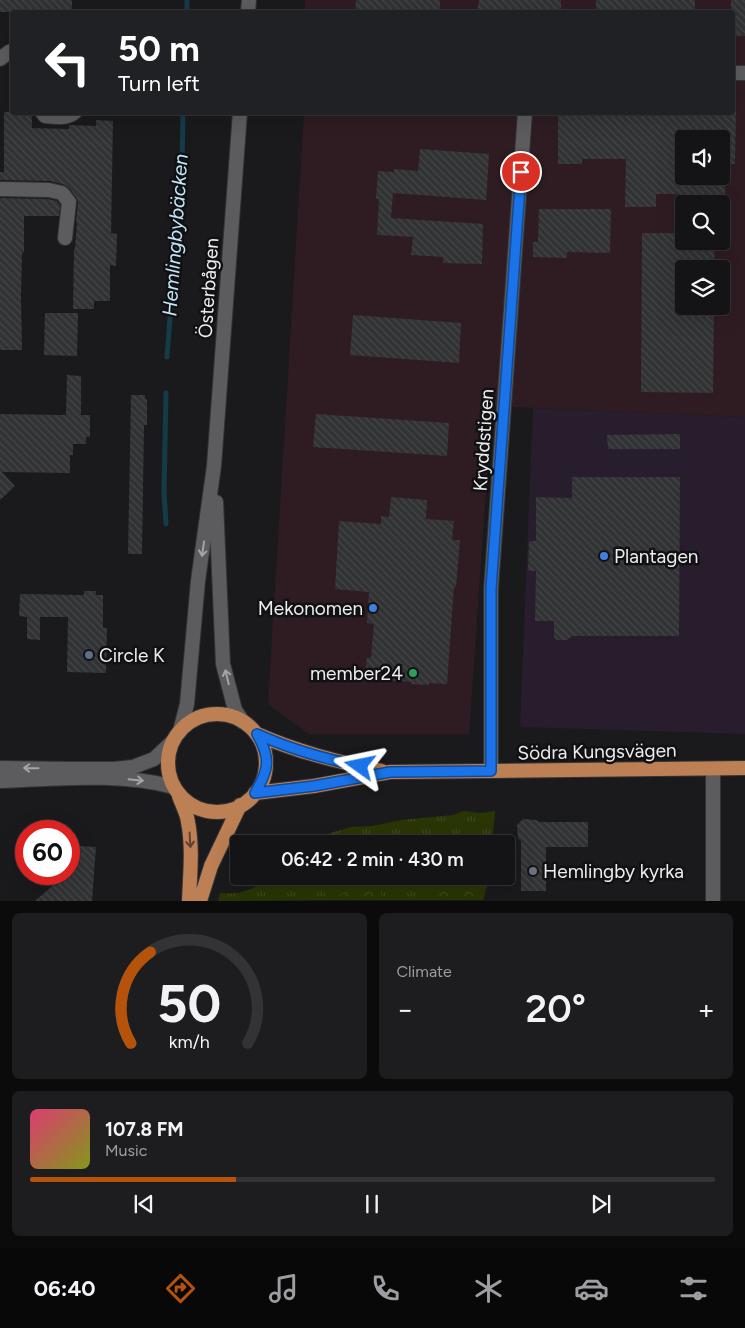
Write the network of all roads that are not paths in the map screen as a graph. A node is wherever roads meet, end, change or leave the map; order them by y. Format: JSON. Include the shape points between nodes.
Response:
{"nodes":[{"id":1,"x":44,"y":115,"type":"edge"},
{"id":2,"x":72,"y":115,"type":"edge"},
{"id":3,"x":240,"y":115,"type":"edge"},
{"id":4,"x":525,"y":115,"type":"edge"},
{"id":5,"x":0,"y":189,"type":"edge"},
{"id":6,"x":65,"y":238,"type":"dead end"},
{"id":7,"x":214,"y":466,"type":"junction"},
{"id":8,"x":243,"y":722,"type":"junction"},
{"id":9,"x":257,"y":734,"type":"junction"},
{"id":10,"x":176,"y":736,"type":"junction"},
{"id":11,"x":0,"y":768,"type":"edge"},
{"id":12,"x":745,"y":768,"type":"edge"},
{"id":13,"x":713,"y":769,"type":"junction"},
{"id":14,"x":491,"y":771,"type":"junction"},
{"id":15,"x":390,"y":772,"type":"junction"},
{"id":16,"x":0,"y":781,"type":"edge"},
{"id":17,"x":176,"y":790,"type":"junction"},
{"id":18,"x":255,"y":793,"type":"junction"},
{"id":19,"x":240,"y":806,"type":"junction"},
{"id":20,"x":189,"y":900,"type":"edge"},
{"id":21,"x":200,"y":900,"type":"edge"},
{"id":22,"x":713,"y":900,"type":"edge"}],
"edges":[{"from":1,"to":2,"type":"main road"},
{"from":3,"to":7,"type":"main road","name":"Österbågen"},
{"from":4,"to":14,"type":"main road","name":"Kryddstigen","via":[[491,589]]},
{"from":5,"to":6,"type":"main road","via":[[62,193],[69,202]]},
{"from":8,"to":7,"type":"main road","name":"Österbågen","one_way":true,"via":[[235,710],[224,664]]},
{"from":7,"to":10,"type":"main road","name":"Österbågen","one_way":true,"via":[[198,581],[187,704]]},
{"from":8,"to":9,"type":"main road"},
{"from":8,"to":10,"type":"main road","via":[[222,714],[209,714],[198,717]]},
{"from":9,"to":15,"type":"main road","name":"Södra Kungsvägen","via":[[330,760]]},
{"from":9,"to":18,"type":"main road","via":[[267,758],[266,772]]},
{"from":10,"to":11,"type":"main road","one_way":true,"via":[[154,759],[132,767]]},
{"from":10,"to":17,"type":"main road","via":[[167,765]]},
{"from":12,"to":13,"type":"main road","name":"Södra Kungsvägen"},
{"from":13,"to":14,"type":"main road","name":"Södra Kungsvägen"},
{"from":13,"to":22,"type":"main road"},
{"from":14,"to":15,"type":"main road","name":"Södra Kungsvägen"},
{"from":15,"to":18,"type":"main road","name":"Södra Kungsvägen"},
{"from":16,"to":17,"type":"main road","one_way":true,"via":[[113,778],[156,782]]},
{"from":17,"to":19,"type":"main road","via":[[193,806],[204,811],[218,812]]},
{"from":17,"to":20,"type":"main road","one_way":true,"via":[[190,833]]},
{"from":18,"to":19,"type":"main road"},
{"from":19,"to":21,"type":"main road","via":[[211,866]]}]}
